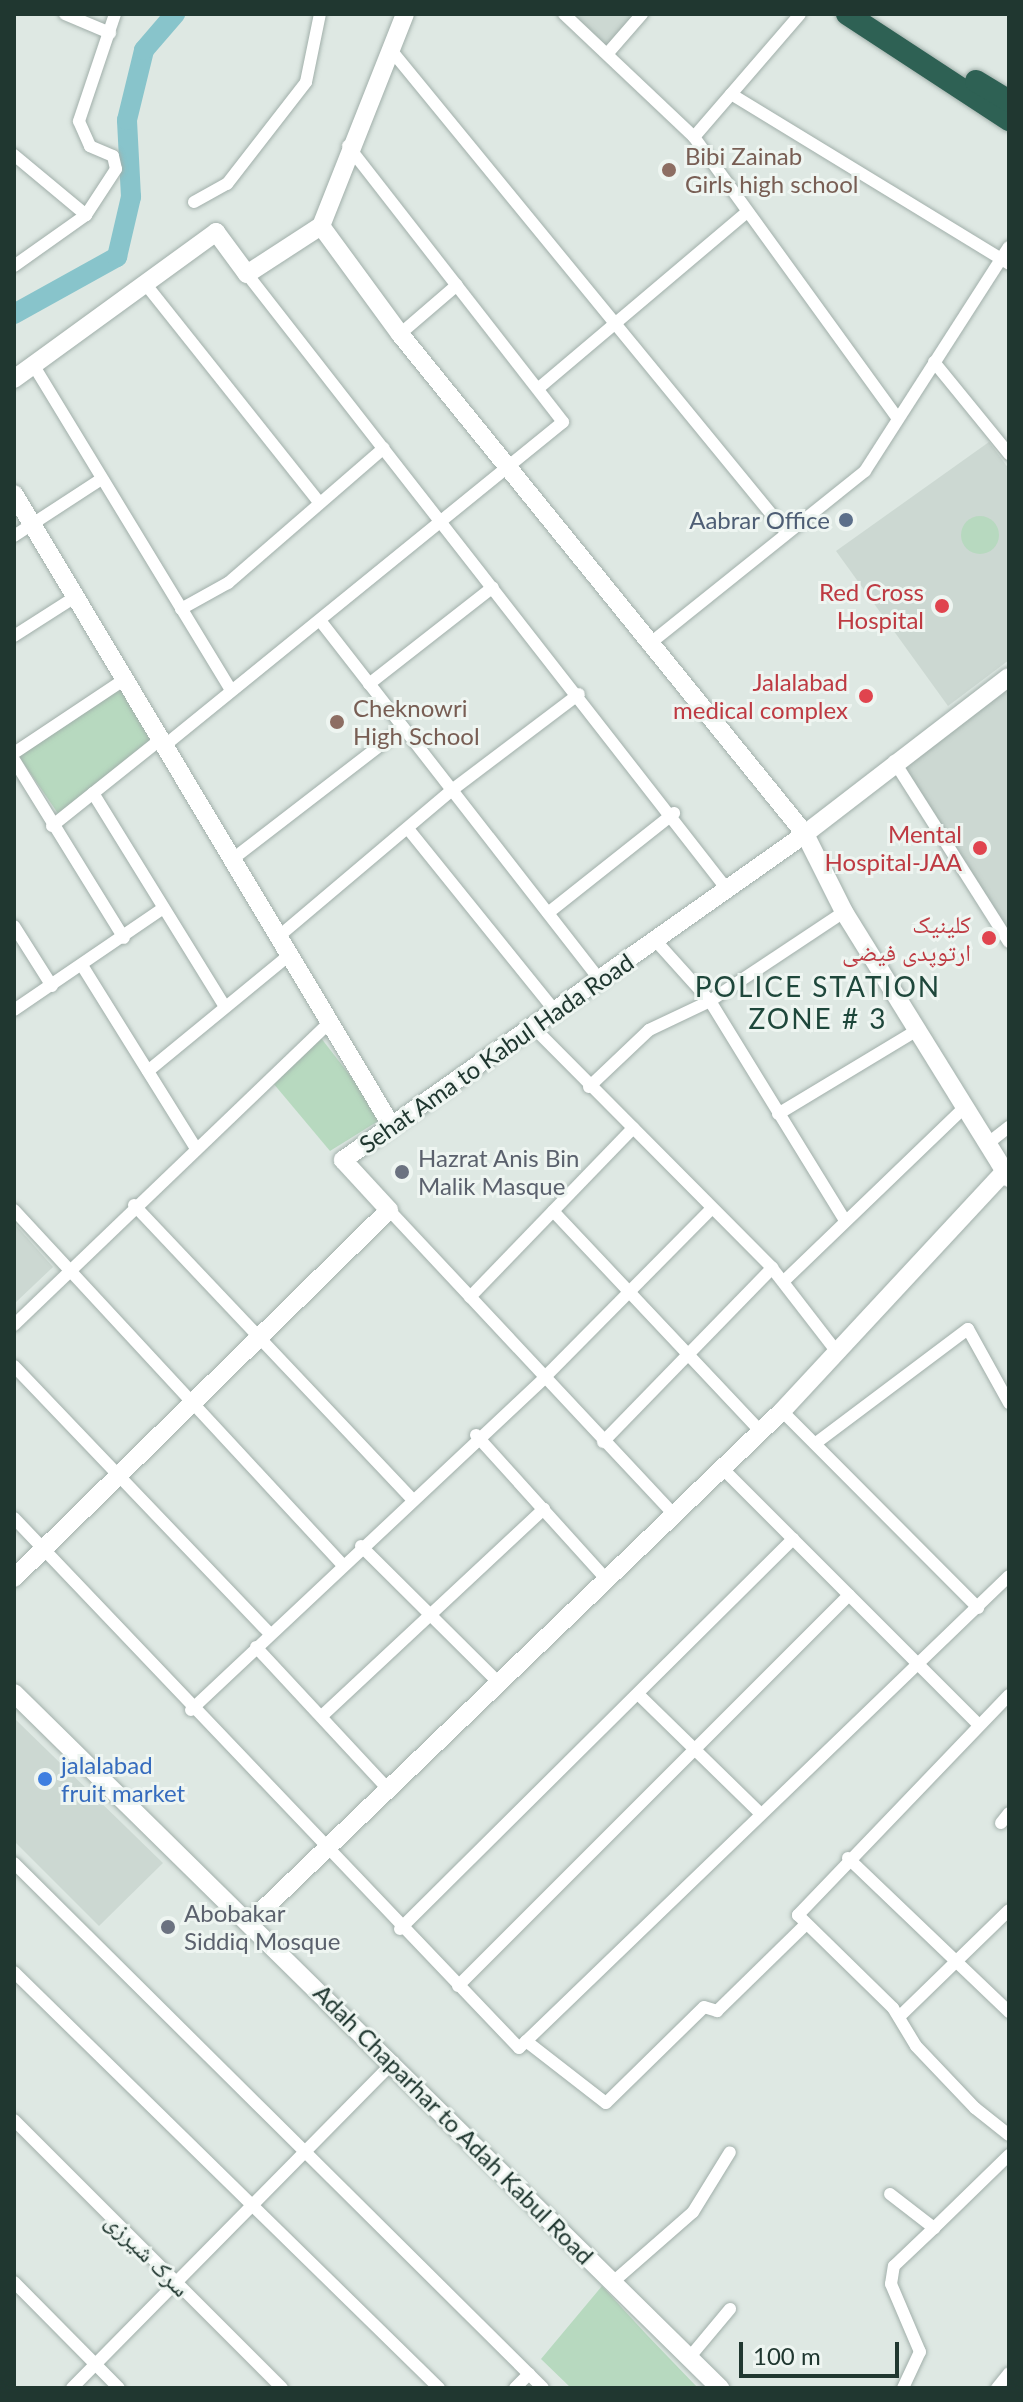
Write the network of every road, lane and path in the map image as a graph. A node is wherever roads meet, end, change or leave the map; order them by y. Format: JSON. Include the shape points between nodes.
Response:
{"nodes":[{"id":1,"x":65,"y":14,"type":"edge"},
{"id":2,"x":115,"y":14,"type":"edge"},
{"id":3,"x":320,"y":14,"type":"edge"},
{"id":4,"x":405,"y":14,"type":"edge"},
{"id":5,"x":564,"y":14,"type":"edge"},
{"id":6,"x":642,"y":14,"type":"edge"},
{"id":7,"x":800,"y":14,"type":"edge"},
{"id":8,"x":847,"y":14,"type":"edge"},
{"id":9,"x":870,"y":14,"type":"edge"},
{"id":10,"x":110,"y":33,"type":"junction"},
{"id":11,"x":391,"y":50,"type":"junction"},
{"id":12,"x":608,"y":53,"type":"junction"},
{"id":13,"x":731,"y":94,"type":"junction"},
{"id":14,"x":1009,"y":101,"type":"edge"},
{"id":15,"x":1009,"y":120,"type":"edge"},
{"id":16,"x":694,"y":137,"type":"junction"},
{"id":17,"x":348,"y":146,"type":"junction"},
{"id":18,"x":14,"y":155,"type":"edge"},
{"id":19,"x":194,"y":202,"type":"dead end"},
{"id":20,"x":747,"y":212,"type":"junction"},
{"id":21,"x":86,"y":215,"type":"junction"},
{"id":22,"x":321,"y":226,"type":"junction"},
{"id":23,"x":1009,"y":247,"type":"edge"},
{"id":24,"x":17,"y":261,"type":"edge"},
{"id":25,"x":1004,"y":262,"type":"edge"},
{"id":26,"x":247,"y":274,"type":"junction"},
{"id":27,"x":457,"y":285,"type":"junction"},
{"id":28,"x":147,"y":286,"type":"junction"},
{"id":29,"x":614,"y":318,"type":"junction"},
{"id":30,"x":400,"y":334,"type":"junction"},
{"id":31,"x":934,"y":362,"type":"junction"},
{"id":32,"x":34,"y":366,"type":"junction"},
{"id":33,"x":14,"y":379,"type":"edge"},
{"id":34,"x":540,"y":387,"type":"junction"},
{"id":35,"x":897,"y":417,"type":"junction"},
{"id":36,"x":384,"y":448,"type":"junction"},
{"id":37,"x":1009,"y":454,"type":"edge"},
{"id":38,"x":510,"y":468,"type":"junction"},
{"id":39,"x":100,"y":480,"type":"junction"},
{"id":40,"x":14,"y":494,"type":"edge"},
{"id":41,"x":317,"y":500,"type":"junction"},
{"id":42,"x":33,"y":524,"type":"junction"},
{"id":43,"x":440,"y":525,"type":"junction"},
{"id":44,"x":786,"y":532,"type":"junction"},
{"id":45,"x":14,"y":536,"type":"edge"},
{"id":46,"x":493,"y":587,"type":"junction"},
{"id":47,"x":75,"y":597,"type":"junction"},
{"id":48,"x":181,"y":609,"type":"junction"},
{"id":49,"x":322,"y":623,"type":"junction"},
{"id":50,"x":14,"y":636,"type":"edge"},
{"id":51,"x":648,"y":645,"type":"junction"},
{"id":52,"x":1009,"y":677,"type":"edge"},
{"id":53,"x":125,"y":679,"type":"junction"},
{"id":54,"x":369,"y":684,"type":"junction"},
{"id":55,"x":229,"y":687,"type":"junction"},
{"id":56,"x":579,"y":694,"type":"junction"},
{"id":57,"x":403,"y":728,"type":"junction"},
{"id":58,"x":162,"y":742,"type":"junction"},
{"id":59,"x":14,"y":753,"type":"edge"},
{"id":60,"x":14,"y":760,"type":"edge"},
{"id":61,"x":894,"y":761,"type":"junction"},
{"id":62,"x":452,"y":790,"type":"junction"},
{"id":63,"x":93,"y":793,"type":"junction"},
{"id":64,"x":674,"y":813,"type":"junction"},
{"id":65,"x":52,"y":826,"type":"junction"},
{"id":66,"x":409,"y":830,"type":"junction"},
{"id":67,"x":805,"y":834,"type":"junction"},
{"id":68,"x":234,"y":858,"type":"junction"},
{"id":69,"x":726,"y":888,"type":"junction"},
{"id":70,"x":162,"y":909,"type":"junction"},
{"id":71,"x":844,"y":912,"type":"junction"},
{"id":72,"x":548,"y":913,"type":"junction"},
{"id":73,"x":14,"y":926,"type":"edge"},
{"id":74,"x":278,"y":937,"type":"junction"},
{"id":75,"x":124,"y":938,"type":"junction"},
{"id":76,"x":655,"y":940,"type":"junction"},
{"id":77,"x":1009,"y":942,"type":"edge"},
{"id":78,"x":289,"y":955,"type":"junction"},
{"id":79,"x":83,"y":967,"type":"junction"},
{"id":80,"x":601,"y":982,"type":"junction"},
{"id":81,"x":52,"y":986,"type":"junction"},
{"id":82,"x":710,"y":1001,"type":"junction"},
{"id":83,"x":225,"y":1007,"type":"junction"},
{"id":84,"x":14,"y":1010,"type":"edge"},
{"id":85,"x":554,"y":1010,"type":"junction"},
{"id":86,"x":330,"y":1022,"type":"junction"},
{"id":87,"x":534,"y":1028,"type":"junction"},
{"id":88,"x":917,"y":1030,"type":"junction"},
{"id":89,"x":148,"y":1071,"type":"junction"},
{"id":90,"x":589,"y":1087,"type":"junction"},
{"id":91,"x":965,"y":1107,"type":"junction"},
{"id":92,"x":778,"y":1114,"type":"junction"},
{"id":93,"x":391,"y":1125,"type":"junction"},
{"id":94,"x":1009,"y":1127,"type":"edge"},
{"id":95,"x":633,"y":1128,"type":"junction"},
{"id":96,"x":987,"y":1144,"type":"junction"},
{"id":97,"x":194,"y":1145,"type":"junction"},
{"id":98,"x":1007,"y":1174,"type":"edge"},
{"id":99,"x":134,"y":1205,"type":"junction"},
{"id":100,"x":712,"y":1208,"type":"junction"},
{"id":101,"x":14,"y":1210,"type":"edge"},
{"id":102,"x":389,"y":1210,"type":"junction"},
{"id":103,"x":553,"y":1211,"type":"junction"},
{"id":104,"x":844,"y":1219,"type":"junction"},
{"id":105,"x":67,"y":1268,"type":"junction"},
{"id":106,"x":772,"y":1268,"type":"junction"},
{"id":107,"x":784,"y":1281,"type":"junction"},
{"id":108,"x":628,"y":1289,"type":"junction"},
{"id":109,"x":470,"y":1297,"type":"junction"},
{"id":110,"x":14,"y":1325,"type":"edge"},
{"id":111,"x":258,"y":1335,"type":"junction"},
{"id":112,"x":688,"y":1352,"type":"junction"},
{"id":113,"x":837,"y":1352,"type":"junction"},
{"id":114,"x":14,"y":1366,"type":"edge"},
{"id":115,"x":543,"y":1379,"type":"junction"},
{"id":116,"x":187,"y":1403,"type":"junction"},
{"id":117,"x":1009,"y":1403,"type":"edge"},
{"id":118,"x":782,"y":1411,"type":"junction"},
{"id":119,"x":760,"y":1431,"type":"junction"},
{"id":120,"x":476,"y":1435,"type":"junction"},
{"id":121,"x":603,"y":1442,"type":"junction"},
{"id":122,"x":816,"y":1443,"type":"junction"},
{"id":123,"x":722,"y":1468,"type":"junction"},
{"id":124,"x":123,"y":1476,"type":"junction"},
{"id":125,"x":411,"y":1498,"type":"junction"},
{"id":126,"x":544,"y":1509,"type":"junction"},
{"id":127,"x":673,"y":1514,"type":"junction"},
{"id":128,"x":14,"y":1518,"type":"edge"},
{"id":129,"x":793,"y":1539,"type":"junction"},
{"id":130,"x":361,"y":1546,"type":"junction"},
{"id":131,"x":44,"y":1550,"type":"junction"},
{"id":132,"x":342,"y":1564,"type":"junction"},
{"id":133,"x":1009,"y":1576,"type":"edge"},
{"id":134,"x":14,"y":1578,"type":"edge"},
{"id":135,"x":605,"y":1578,"type":"junction"},
{"id":136,"x":849,"y":1595,"type":"junction"},
{"id":137,"x":978,"y":1608,"type":"junction"},
{"id":138,"x":431,"y":1615,"type":"junction"},
{"id":139,"x":270,"y":1634,"type":"junction"},
{"id":140,"x":256,"y":1647,"type":"junction"},
{"id":141,"x":919,"y":1662,"type":"junction"},
{"id":142,"x":497,"y":1681,"type":"junction"},
{"id":143,"x":14,"y":1693,"type":"edge"},
{"id":144,"x":638,"y":1694,"type":"junction"},
{"id":145,"x":1009,"y":1695,"type":"edge"},
{"id":146,"x":191,"y":1710,"type":"junction"},
{"id":147,"x":324,"y":1714,"type":"junction"},
{"id":148,"x":979,"y":1725,"type":"junction"},
{"id":149,"x":695,"y":1749,"type":"junction"},
{"id":150,"x":386,"y":1787,"type":"junction"},
{"id":151,"x":760,"y":1813,"type":"junction"},
{"id":152,"x":322,"y":1848,"type":"junction"},
{"id":153,"x":848,"y":1858,"type":"junction"},
{"id":154,"x":14,"y":1863,"type":"edge"},
{"id":155,"x":1009,"y":1910,"type":"edge"},
{"id":156,"x":250,"y":1922,"type":"junction"},
{"id":157,"x":804,"y":1926,"type":"junction"},
{"id":158,"x":400,"y":1929,"type":"junction"},
{"id":159,"x":959,"y":1961,"type":"junction"},
{"id":160,"x":14,"y":1972,"type":"edge"},
{"id":161,"x":458,"y":1986,"type":"junction"},
{"id":162,"x":1009,"y":2012,"type":"edge"},
{"id":163,"x":899,"y":2017,"type":"junction"},
{"id":164,"x":526,"y":2041,"type":"junction"},
{"id":165,"x":395,"y":2065,"type":"junction"},
{"id":166,"x":14,"y":2120,"type":"edge"},
{"id":167,"x":1009,"y":2135,"type":"edge"},
{"id":168,"x":730,"y":2152,"type":"dead end"},
{"id":169,"x":308,"y":2154,"type":"junction"},
{"id":170,"x":1009,"y":2155,"type":"edge"},
{"id":171,"x":890,"y":2194,"type":"dead end"},
{"id":172,"x":256,"y":2207,"type":"junction"},
{"id":173,"x":934,"y":2228,"type":"junction"},
{"id":174,"x":14,"y":2282,"type":"edge"},
{"id":175,"x":613,"y":2282,"type":"junction"},
{"id":176,"x":179,"y":2284,"type":"junction"},
{"id":177,"x":730,"y":2309,"type":"dead end"},
{"id":178,"x":689,"y":2358,"type":"junction"},
{"id":179,"x":98,"y":2366,"type":"junction"},
{"id":180,"x":1009,"y":2373,"type":"edge"},
{"id":181,"x":529,"y":2374,"type":"junction"},
{"id":182,"x":72,"y":2388,"type":"edge"},
{"id":183,"x":80,"y":2388,"type":"edge"},
{"id":184,"x":119,"y":2388,"type":"edge"},
{"id":185,"x":282,"y":2388,"type":"edge"},
{"id":186,"x":439,"y":2388,"type":"edge"},
{"id":187,"x":515,"y":2388,"type":"edge"},
{"id":188,"x":543,"y":2388,"type":"edge"},
{"id":189,"x":720,"y":2388,"type":"edge"},
{"id":190,"x":903,"y":2388,"type":"edge"},
{"id":191,"x":997,"y":2388,"type":"edge"}],
"edges":[{"from":1,"to":10,"type":"street"},
{"from":2,"to":10,"type":"street"},
{"from":3,"to":19,"type":"street","via":[[306,82],[227,184]]},
{"from":4,"to":11,"type":"main road"},
{"from":5,"to":12,"type":"street"},
{"from":6,"to":12,"type":"street"},
{"from":7,"to":13,"type":"street"},
{"from":8,"to":15,"type":"highway"},
{"from":9,"to":14,"type":"highway"},
{"from":10,"to":21,"type":"street","via":[[79,121],[90,146],[113,156],[116,169]]},
{"from":11,"to":17,"type":"main road"},
{"from":11,"to":29,"type":"street"},
{"from":12,"to":16,"type":"street"},
{"from":13,"to":16,"type":"street"},
{"from":13,"to":25,"type":"street"},
{"from":16,"to":20,"type":"street"},
{"from":17,"to":22,"type":"main road"},
{"from":17,"to":27,"type":"street"},
{"from":18,"to":21,"type":"street"},
{"from":20,"to":29,"type":"street"},
{"from":20,"to":35,"type":"street"},
{"from":21,"to":24,"type":"street"},
{"from":22,"to":26,"type":"main road"},
{"from":22,"to":30,"type":"main road"},
{"from":23,"to":25,"type":"street"},
{"from":25,"to":31,"type":"street"},
{"from":26,"to":28,"type":"main road","via":[[216,232]]},
{"from":26,"to":36,"type":"street"},
{"from":27,"to":30,"type":"street"},
{"from":27,"to":34,"type":"street"},
{"from":28,"to":32,"type":"main road"},
{"from":28,"to":41,"type":"street"},
{"from":29,"to":34,"type":"street"},
{"from":29,"to":44,"type":"street"},
{"from":30,"to":38,"type":"main road"},
{"from":31,"to":35,"type":"street"},
{"from":31,"to":37,"type":"street"},
{"from":32,"to":33,"type":"main road"},
{"from":32,"to":39,"type":"street"},
{"from":34,"to":38,"type":"street","via":[[563,422]]},
{"from":35,"to":44,"type":"street","via":[[865,471]]},
{"from":36,"to":41,"type":"street"},
{"from":36,"to":43,"type":"street"},
{"from":38,"to":43,"type":"street"},
{"from":38,"to":51,"type":"main road"},
{"from":39,"to":42,"type":"street"},
{"from":39,"to":48,"type":"street"},
{"from":40,"to":42,"type":"main road"},
{"from":41,"to":48,"type":"street","via":[[228,583]]},
{"from":42,"to":45,"type":"street"},
{"from":42,"to":47,"type":"main road"},
{"from":43,"to":46,"type":"street"},
{"from":43,"to":49,"type":"street"},
{"from":44,"to":51,"type":"street"},
{"from":46,"to":54,"type":"street"},
{"from":46,"to":56,"type":"street"},
{"from":47,"to":50,"type":"street"},
{"from":47,"to":53,"type":"main road"},
{"from":48,"to":55,"type":"street"},
{"from":49,"to":54,"type":"street"},
{"from":49,"to":55,"type":"street"},
{"from":51,"to":67,"type":"main road"},
{"from":52,"to":61,"type":"main road","name":"Sehat Ama to Kabul Hada Road"},
{"from":53,"to":58,"type":"main road"},
{"from":53,"to":59,"type":"street"},
{"from":54,"to":57,"type":"street"},
{"from":55,"to":58,"type":"street"},
{"from":56,"to":62,"type":"street"},
{"from":56,"to":64,"type":"street"},
{"from":57,"to":62,"type":"street"},
{"from":57,"to":68,"type":"street"},
{"from":58,"to":63,"type":"street"},
{"from":58,"to":68,"type":"main road"},
{"from":60,"to":65,"type":"street"},
{"from":61,"to":67,"type":"main road","name":"Sehat Ama to Kabul Hada Road"},
{"from":61,"to":77,"type":"street"},
{"from":62,"to":66,"type":"street"},
{"from":62,"to":72,"type":"street"},
{"from":63,"to":65,"type":"street"},
{"from":63,"to":70,"type":"street"},
{"from":64,"to":69,"type":"street"},
{"from":64,"to":72,"type":"street"},
{"from":65,"to":75,"type":"street"},
{"from":66,"to":74,"type":"street"},
{"from":66,"to":85,"type":"street"},
{"from":67,"to":69,"type":"main road","name":"Sehat Ama to Kabul Hada Road"},
{"from":67,"to":71,"type":"main road"},
{"from":68,"to":74,"type":"main road"},
{"from":69,"to":76,"type":"main road","name":"Sehat Ama to Kabul Hada Road"},
{"from":70,"to":75,"type":"street"},
{"from":70,"to":83,"type":"street"},
{"from":71,"to":82,"type":"street"},
{"from":71,"to":88,"type":"main road"},
{"from":72,"to":80,"type":"street"},
{"from":73,"to":81,"type":"street"},
{"from":74,"to":78,"type":"main road"},
{"from":75,"to":79,"type":"street"},
{"from":76,"to":80,"type":"main road","name":"Sehat Ama to Kabul Hada Road"},
{"from":76,"to":82,"type":"street"},
{"from":78,"to":83,"type":"street"},
{"from":78,"to":86,"type":"main road"},
{"from":79,"to":81,"type":"street"},
{"from":79,"to":89,"type":"street"},
{"from":80,"to":85,"type":"main road","name":"Sehat Ama to Kabul Hada Road"},
{"from":81,"to":84,"type":"street"},
{"from":82,"to":90,"type":"street","via":[[649,1030]]},
{"from":82,"to":92,"type":"street"},
{"from":83,"to":89,"type":"street"},
{"from":85,"to":87,"type":"main road","name":"Sehat Ama to Kabul Hada Road"},
{"from":86,"to":93,"type":"main road"},
{"from":86,"to":97,"type":"street"},
{"from":87,"to":90,"type":"street"},
{"from":87,"to":93,"type":"main road","name":"Sehat Ama to Kabul Hada Road"},
{"from":88,"to":91,"type":"main road"},
{"from":88,"to":92,"type":"street"},
{"from":89,"to":97,"type":"street"},
{"from":90,"to":95,"type":"street"},
{"from":91,"to":96,"type":"main road"},
{"from":91,"to":104,"type":"street"},
{"from":92,"to":104,"type":"street"},
{"from":93,"to":102,"type":"main road","name":"Sehat Ama to Kabul Hada Road","via":[[343,1160]]},
{"from":94,"to":96,"type":"street"},
{"from":95,"to":100,"type":"street"},
{"from":95,"to":103,"type":"street"},
{"from":96,"to":98,"type":"main road"},
{"from":97,"to":99,"type":"street"},
{"from":98,"to":113,"type":"main road"},
{"from":99,"to":105,"type":"street"},
{"from":99,"to":111,"type":"street"},
{"from":100,"to":106,"type":"street"},
{"from":100,"to":108,"type":"street"},
{"from":101,"to":105,"type":"street"},
{"from":102,"to":109,"type":"street"},
{"from":102,"to":111,"type":"main road"},
{"from":103,"to":108,"type":"street"},
{"from":103,"to":109,"type":"street"},
{"from":104,"to":107,"type":"street"},
{"from":105,"to":110,"type":"street"},
{"from":105,"to":116,"type":"street"},
{"from":106,"to":107,"type":"street"},
{"from":106,"to":112,"type":"street"},
{"from":107,"to":113,"type":"street"},
{"from":108,"to":112,"type":"street"},
{"from":108,"to":115,"type":"street"},
{"from":109,"to":115,"type":"street"},
{"from":111,"to":116,"type":"main road"},
{"from":111,"to":125,"type":"street"},
{"from":112,"to":119,"type":"street"},
{"from":112,"to":121,"type":"street"},
{"from":113,"to":118,"type":"main road"},
{"from":114,"to":124,"type":"street"},
{"from":115,"to":120,"type":"street"},
{"from":115,"to":121,"type":"street"},
{"from":116,"to":124,"type":"main road"},
{"from":116,"to":132,"type":"street"},
{"from":117,"to":122,"type":"street","via":[[968,1329]]},
{"from":118,"to":119,"type":"main road"},
{"from":118,"to":122,"type":"street"},
{"from":119,"to":123,"type":"main road"},
{"from":120,"to":125,"type":"street"},
{"from":120,"to":126,"type":"street"},
{"from":121,"to":127,"type":"street"},
{"from":122,"to":137,"type":"street"},
{"from":123,"to":127,"type":"main road"},
{"from":123,"to":129,"type":"street"},
{"from":124,"to":131,"type":"main road"},
{"from":124,"to":139,"type":"street"},
{"from":125,"to":130,"type":"street"},
{"from":126,"to":135,"type":"street"},
{"from":126,"to":138,"type":"street"},
{"from":127,"to":135,"type":"main road"},
{"from":128,"to":131,"type":"street"},
{"from":129,"to":136,"type":"street"},
{"from":129,"to":144,"type":"street"},
{"from":130,"to":132,"type":"street"},
{"from":130,"to":138,"type":"street"},
{"from":131,"to":134,"type":"main road"},
{"from":131,"to":146,"type":"street"},
{"from":132,"to":139,"type":"street"},
{"from":133,"to":137,"type":"street"},
{"from":135,"to":142,"type":"main road"},
{"from":136,"to":141,"type":"street"},
{"from":136,"to":149,"type":"street"},
{"from":137,"to":141,"type":"street"},
{"from":138,"to":142,"type":"street"},
{"from":138,"to":147,"type":"street"},
{"from":139,"to":140,"type":"street"},
{"from":140,"to":146,"type":"street"},
{"from":140,"to":147,"type":"street"},
{"from":141,"to":148,"type":"street"},
{"from":141,"to":151,"type":"street"},
{"from":142,"to":150,"type":"main road"},
{"from":143,"to":156,"type":"main road","name":"Adah Chaparhar to Adah Kabul Road"},
{"from":144,"to":149,"type":"street"},
{"from":144,"to":158,"type":"street"},
{"from":145,"to":148,"type":"street"},
{"from":146,"to":152,"type":"street"},
{"from":147,"to":150,"type":"street"},
{"from":148,"to":153,"type":"street"},
{"from":149,"to":151,"type":"street"},
{"from":149,"to":161,"type":"street"},
{"from":150,"to":152,"type":"main road"},
{"from":151,"to":164,"type":"street"},
{"from":152,"to":156,"type":"main road"},
{"from":152,"to":158,"type":"street"},
{"from":153,"to":157,"type":"street","via":[[798,1915]]},
{"from":153,"to":159,"type":"street"},
{"from":154,"to":169,"type":"street"},
{"from":155,"to":159,"type":"street"},
{"from":156,"to":165,"type":"main road","name":"Adah Chaparhar to Adah Kabul Road"},
{"from":157,"to":163,"type":"street"},
{"from":157,"to":164,"type":"street","via":[[717,2011],[704,2007],[606,2103]]},
{"from":158,"to":161,"type":"street"},
{"from":159,"to":162,"type":"street"},
{"from":159,"to":163,"type":"street"},
{"from":160,"to":172,"type":"street"},
{"from":161,"to":164,"type":"street","via":[[519,2048]]},
{"from":163,"to":167,"type":"street","via":[[916,2046]]},
{"from":165,"to":169,"type":"street"},
{"from":165,"to":175,"type":"main road","name":"Adah Chaparhar to Adah Kabul Road"},
{"from":166,"to":176,"type":"street","name":"سرک شیرزی"},
{"from":168,"to":175,"type":"street","via":[[693,2212]]},
{"from":169,"to":172,"type":"street"},
{"from":169,"to":181,"type":"street"},
{"from":170,"to":173,"type":"street"},
{"from":171,"to":173,"type":"street"},
{"from":172,"to":176,"type":"street"},
{"from":172,"to":186,"type":"street"},
{"from":173,"to":190,"type":"street","via":[[894,2266],[891,2284],[920,2352]]},
{"from":174,"to":179,"type":"street"},
{"from":175,"to":178,"type":"main road","name":"Adah Chaparhar to Adah Kabul Road"},
{"from":176,"to":179,"type":"street"},
{"from":176,"to":185,"type":"street","name":"سرک شیرزی"},
{"from":177,"to":178,"type":"street"},
{"from":178,"to":189,"type":"main road","name":"Adah Chaparhar to Adah Kabul Road"},
{"from":179,"to":182,"type":"street"},
{"from":179,"to":183,"type":"street"},
{"from":179,"to":184,"type":"street"},
{"from":180,"to":191,"type":"street"},
{"from":181,"to":187,"type":"street"},
{"from":181,"to":188,"type":"street"}]}
